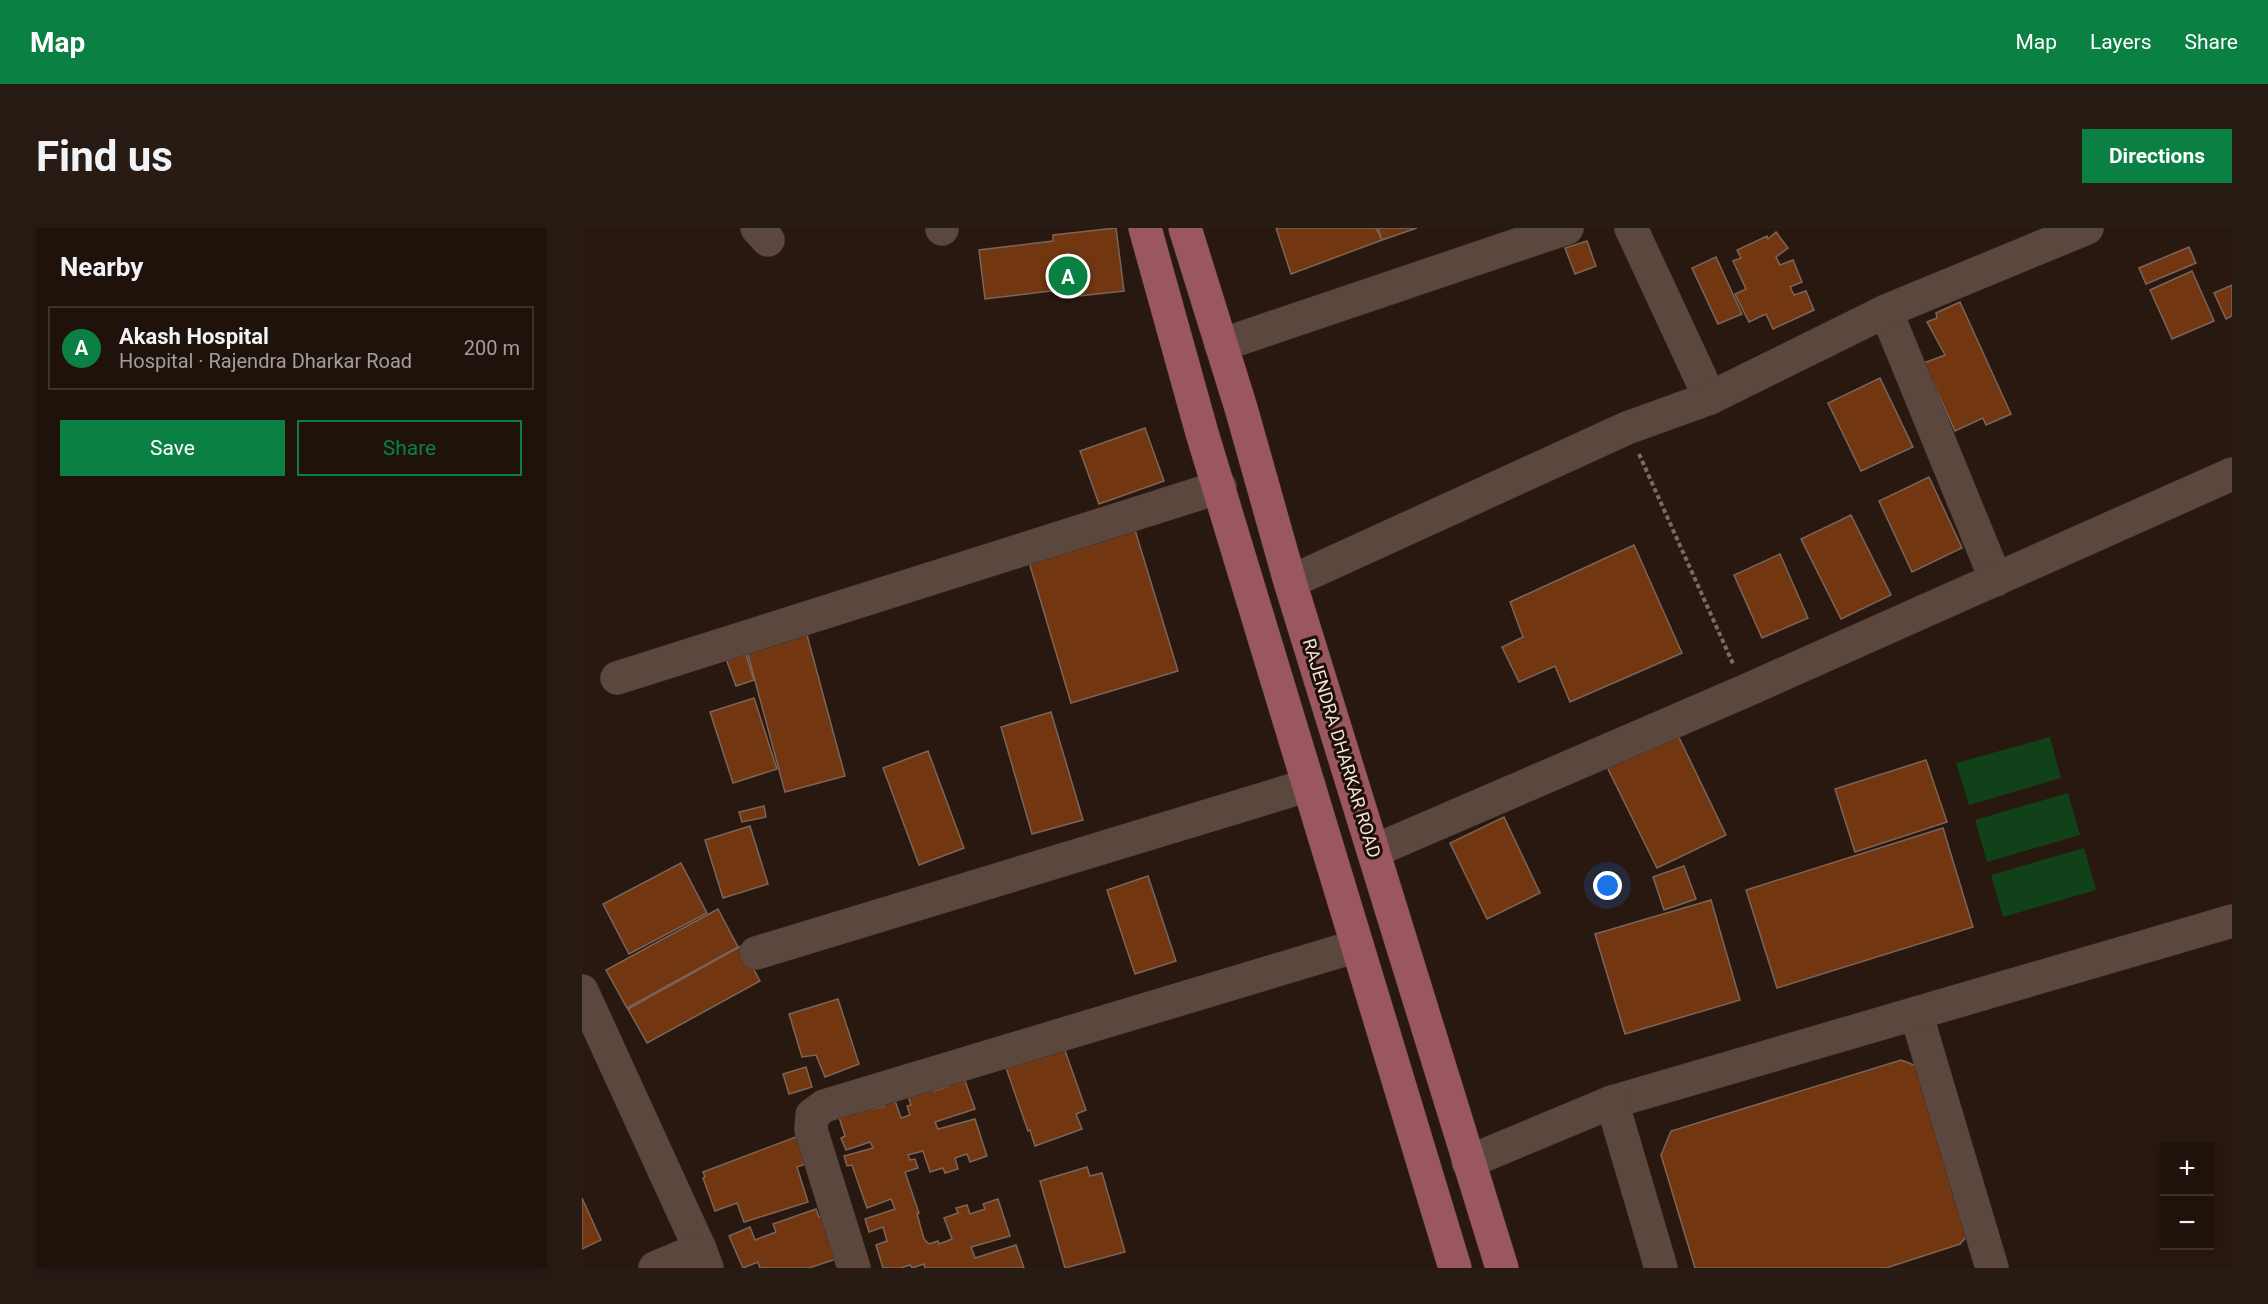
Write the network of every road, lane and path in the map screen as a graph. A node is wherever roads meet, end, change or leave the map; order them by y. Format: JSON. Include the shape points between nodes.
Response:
{"nodes":[{"id":1,"x":1145,"y":228,"type":"edge"},
{"id":2,"x":1185,"y":228,"type":"edge"},
{"id":3,"x":1567,"y":228,"type":"edge"},
{"id":4,"x":1631,"y":228,"type":"edge"},
{"id":5,"x":2087,"y":228,"type":"edge"},
{"id":6,"x":1886,"y":311,"type":"junction"},
{"id":7,"x":1221,"y":345,"type":"junction"},
{"id":8,"x":1710,"y":398,"type":"junction"},
{"id":9,"x":1627,"y":428,"type":"junction"},
{"id":10,"x":2232,"y":474,"type":"edge"},
{"id":11,"x":1220,"y":487,"type":"junction"},
{"id":12,"x":1996,"y":580,"type":"junction"},
{"id":13,"x":1290,"y":582,"type":"junction"},
{"id":14,"x":617,"y":678,"type":"dead end"},
{"id":15,"x":1745,"y":691,"type":"junction"},
{"id":16,"x":1309,"y":785,"type":"junction"},
{"id":17,"x":1374,"y":851,"type":"junction"},
{"id":18,"x":2232,"y":921,"type":"edge"},
{"id":19,"x":1358,"y":946,"type":"junction"},
{"id":20,"x":756,"y":953,"type":"dead end"},
{"id":21,"x":582,"y":991,"type":"edge"},
{"id":22,"x":1916,"y":1013,"type":"junction"},
{"id":23,"x":1612,"y":1102,"type":"junction"},
{"id":24,"x":1468,"y":1162,"type":"junction"},
{"id":25,"x":703,"y":1258,"type":"edge"},
{"id":26,"x":655,"y":1268,"type":"edge"},
{"id":27,"x":854,"y":1268,"type":"edge"},
{"id":28,"x":1455,"y":1268,"type":"edge"},
{"id":29,"x":1502,"y":1268,"type":"edge"},
{"id":30,"x":1661,"y":1268,"type":"edge"},
{"id":31,"x":1992,"y":1268,"type":"edge"}],
"edges":[{"from":1,"to":11,"type":"main road"},
{"from":2,"to":7,"type":"main road","name":"RAJENDRA DHARKAR ROAD"},
{"from":3,"to":7,"type":"street"},
{"from":4,"to":8,"type":"street"},
{"from":5,"to":6,"type":"street"},
{"from":6,"to":8,"type":"street"},
{"from":6,"to":12,"type":"street"},
{"from":7,"to":13,"type":"main road","name":"RAJENDRA DHARKAR ROAD"},
{"from":8,"to":9,"type":"street"},
{"from":9,"to":13,"type":"street"},
{"from":9,"to":15,"type":"path"},
{"from":10,"to":12,"type":"street"},
{"from":11,"to":14,"type":"street"},
{"from":11,"to":16,"type":"main road"},
{"from":12,"to":15,"type":"street"},
{"from":13,"to":17,"type":"main road","name":"RAJENDRA DHARKAR ROAD"},
{"from":15,"to":17,"type":"street"},
{"from":16,"to":19,"type":"main road"},
{"from":16,"to":20,"type":"street"},
{"from":17,"to":24,"type":"main road","name":"RAJENDRA DHARKAR ROAD"},
{"from":18,"to":22,"type":"street"},
{"from":19,"to":27,"type":"street","via":[[824,1106],[812,1115],[811,1130]]},
{"from":19,"to":28,"type":"main road"},
{"from":21,"to":25,"type":"street"},
{"from":22,"to":23,"type":"street"},
{"from":22,"to":31,"type":"street"},
{"from":23,"to":24,"type":"street"},
{"from":23,"to":30,"type":"street"},
{"from":24,"to":29,"type":"main road","name":"RAJENDRA DHARKAR ROAD"},
{"from":25,"to":26,"type":"street"}]}
